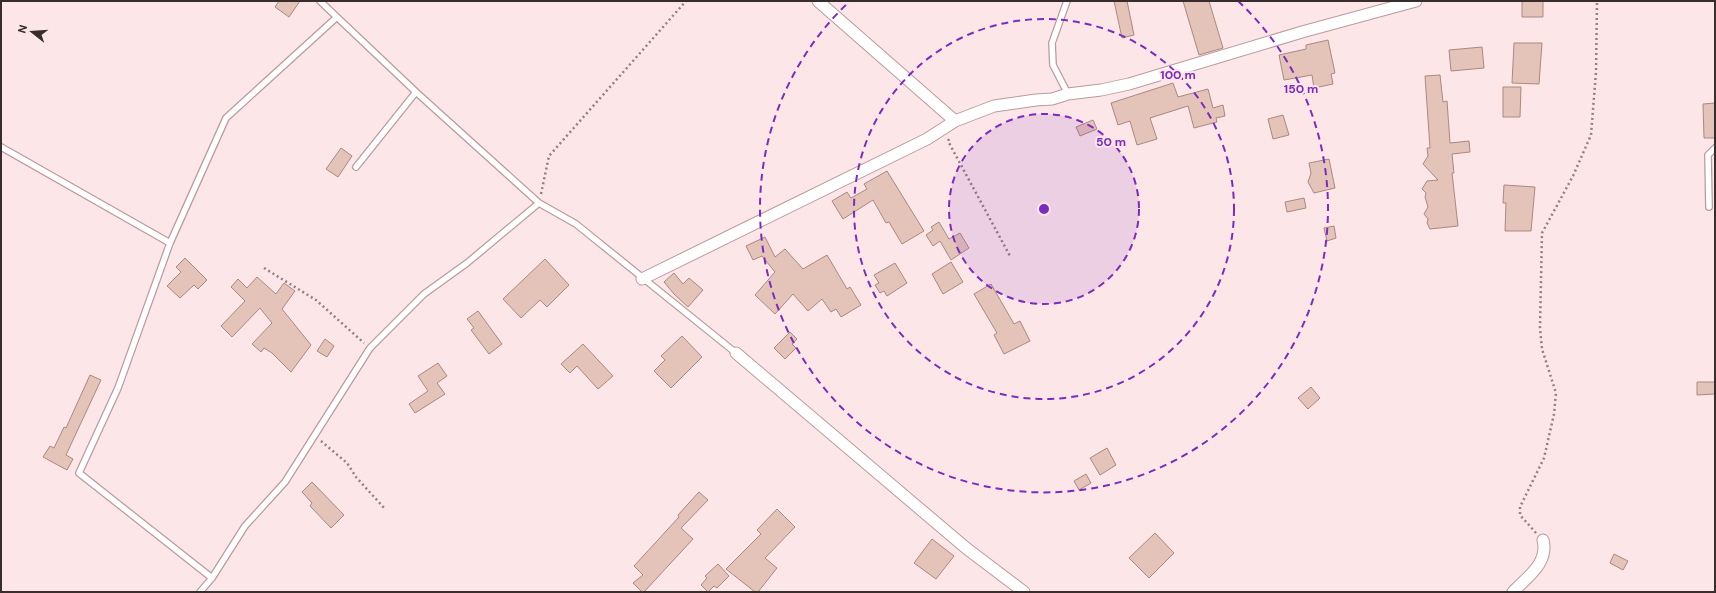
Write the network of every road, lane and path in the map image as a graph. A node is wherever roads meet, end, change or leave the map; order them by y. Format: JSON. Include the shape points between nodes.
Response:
{"nodes":[{"id":1,"x":320,"y":1,"type":"edge"},
{"id":2,"x":686,"y":1,"type":"edge"},
{"id":3,"x":818,"y":1,"type":"edge"},
{"id":4,"x":1067,"y":1,"type":"edge"},
{"id":5,"x":1416,"y":1,"type":"edge"},
{"id":6,"x":1597,"y":1,"type":"edge"},
{"id":7,"x":337,"y":17,"type":"junction"},
{"id":8,"x":416,"y":92,"type":"junction"},
{"id":9,"x":1068,"y":94,"type":"junction"},
{"id":10,"x":955,"y":121,"type":"junction"},
{"id":11,"x":1,"y":147,"type":"edge"},
{"id":12,"x":1715,"y":148,"type":"edge"},
{"id":13,"x":356,"y":167,"type":"dead end"},
{"id":14,"x":539,"y":202,"type":"junction"},
{"id":15,"x":1709,"y":207,"type":"dead end"},
{"id":16,"x":170,"y":243,"type":"junction"},
{"id":17,"x":1010,"y":256,"type":"dead end"},
{"id":18,"x":264,"y":268,"type":"dead end"},
{"id":19,"x":642,"y":279,"type":"junction"},
{"id":20,"x":370,"y":348,"type":"junction"},
{"id":21,"x":736,"y":354,"type":"joint"},
{"id":22,"x":314,"y":436,"type":"junction"},
{"id":23,"x":385,"y":509,"type":"dead end"},
{"id":24,"x":1543,"y":540,"type":"joint"},
{"id":25,"x":212,"y":578,"type":"junction"},
{"id":26,"x":200,"y":592,"type":"edge"},
{"id":27,"x":1024,"y":592,"type":"edge"},
{"id":28,"x":1513,"y":592,"type":"edge"}],
"edges":[{"from":1,"to":7,"type":"lane"},
{"from":2,"to":14,"type":"path","via":[[549,156]]},
{"from":3,"to":10,"type":"street"},
{"from":4,"to":9,"type":"lane","via":[[1052,43],[1053,65]]},
{"from":5,"to":9,"type":"street","via":[[1129,84]]},
{"from":6,"to":24,"type":"path","via":[[1592,135],[1542,233],[1542,349],[1556,393],[1549,440],[1541,464],[1522,500],[1520,515]]},
{"from":7,"to":8,"type":"lane"},
{"from":7,"to":16,"type":"lane","via":[[226,118]]},
{"from":8,"to":13,"type":"lane"},
{"from":8,"to":14,"type":"lane"},
{"from":9,"to":10,"type":"street","via":[[1052,99],[994,106]]},
{"from":10,"to":17,"type":"path","via":[[948,141]]},
{"from":10,"to":19,"type":"street","via":[[927,139]]},
{"from":11,"to":16,"type":"lane"},
{"from":12,"to":15,"type":"lane","via":[[1708,155]]},
{"from":14,"to":19,"type":"lane","via":[[576,224]]},
{"from":14,"to":20,"type":"lane","via":[[467,263],[424,294]]},
{"from":16,"to":25,"type":"lane","via":[[118,388],[79,473]]},
{"from":18,"to":20,"type":"path","via":[[316,300]]},
{"from":19,"to":21,"type":"lane"},
{"from":20,"to":22,"type":"lane"},
{"from":21,"to":27,"type":"street","via":[[966,548]]},
{"from":22,"to":23,"type":"path","via":[[347,463],[356,478]]},
{"from":22,"to":25,"type":"lane","via":[[285,482],[245,526]]},
{"from":24,"to":28,"type":"street","via":[[1545,548],[1540,564]]},
{"from":25,"to":26,"type":"lane"}]}
